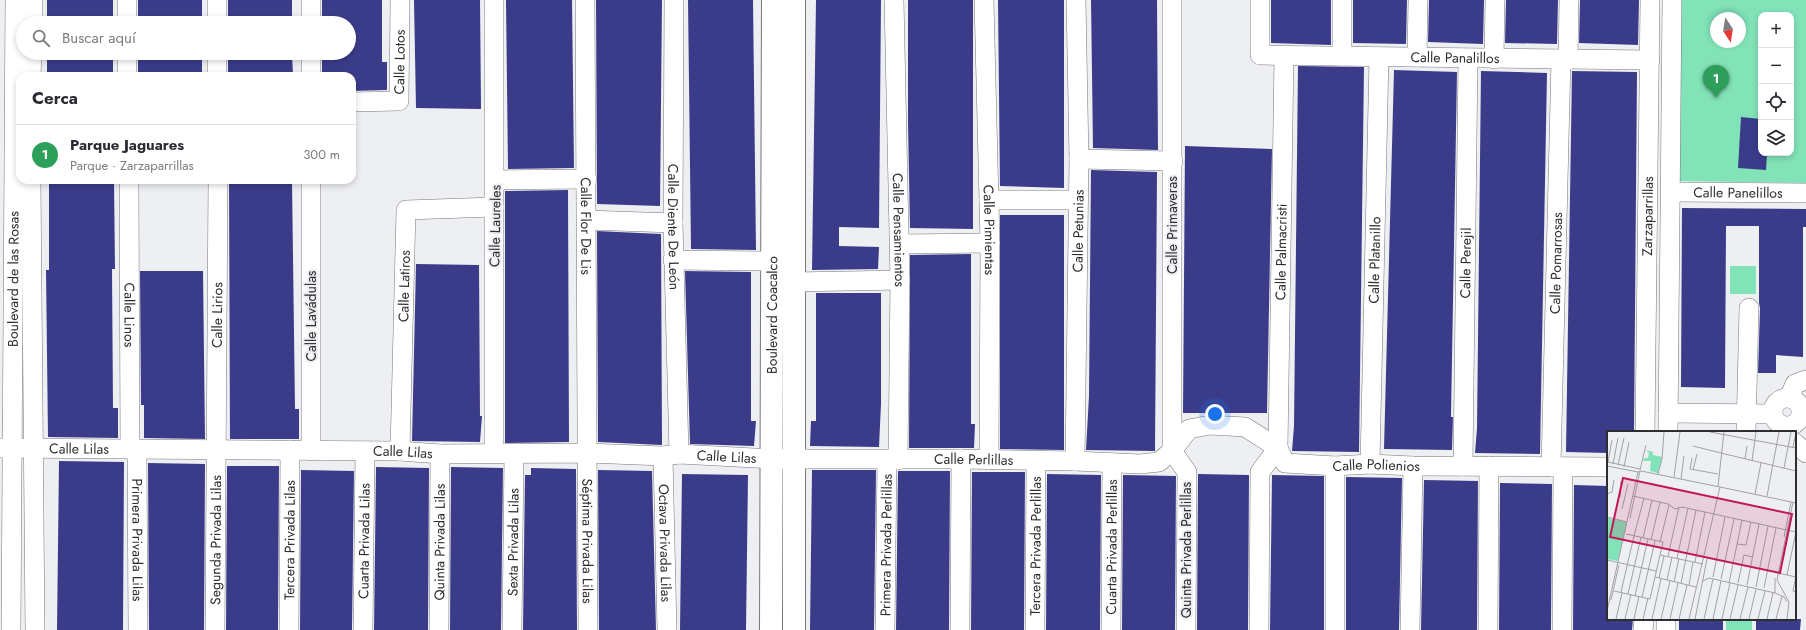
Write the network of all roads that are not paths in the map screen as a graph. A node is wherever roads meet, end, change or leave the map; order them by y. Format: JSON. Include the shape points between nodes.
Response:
{"nodes":[{"id":1,"x":15,"y":0,"type":"edge"},
{"id":2,"x":33,"y":0,"type":"edge"},
{"id":3,"x":127,"y":0,"type":"edge"},
{"id":4,"x":217,"y":0,"type":"edge"},
{"id":5,"x":311,"y":0,"type":"edge"},
{"id":6,"x":400,"y":0,"type":"edge"},
{"id":7,"x":494,"y":0,"type":"edge"},
{"id":8,"x":586,"y":0,"type":"edge"},
{"id":9,"x":674,"y":0,"type":"edge"},
{"id":10,"x":773,"y":0,"type":"edge"},
{"id":11,"x":794,"y":0,"type":"edge"},
{"id":12,"x":894,"y":0,"type":"edge"},
{"id":13,"x":984,"y":0,"type":"edge"},
{"id":14,"x":1076,"y":0,"type":"edge"},
{"id":15,"x":1172,"y":0,"type":"edge"},
{"id":16,"x":1260,"y":0,"type":"edge"},
{"id":17,"x":1342,"y":0,"type":"edge"},
{"id":18,"x":1418,"y":0,"type":"edge"},
{"id":19,"x":1495,"y":0,"type":"edge"},
{"id":20,"x":1569,"y":0,"type":"edge"},
{"id":21,"x":1650,"y":0,"type":"edge"},
{"id":22,"x":1672,"y":0,"type":"edge"},
{"id":23,"x":33,"y":16,"type":"edge"},
{"id":24,"x":127,"y":16,"type":"edge"},
{"id":25,"x":217,"y":16,"type":"edge"},
{"id":26,"x":311,"y":16,"type":"edge"},
{"id":27,"x":1284,"y":56,"type":"junction"},
{"id":28,"x":1342,"y":56,"type":"junction"},
{"id":29,"x":1380,"y":57,"type":"junction"},
{"id":30,"x":1417,"y":57,"type":"junction"},
{"id":31,"x":1468,"y":59,"type":"junction"},
{"id":32,"x":1494,"y":59,"type":"junction"},
{"id":33,"x":1565,"y":59,"type":"junction"},
{"id":34,"x":32,"y":60,"type":"edge"},
{"id":35,"x":127,"y":60,"type":"edge"},
{"id":36,"x":217,"y":60,"type":"edge"},
{"id":37,"x":311,"y":60,"type":"edge"},
{"id":38,"x":1650,"y":60,"type":"junction"},
{"id":39,"x":31,"y":72,"type":"edge"},
{"id":40,"x":127,"y":72,"type":"edge"},
{"id":41,"x":217,"y":72,"type":"edge"},
{"id":42,"x":311,"y":72,"type":"edge"},
{"id":43,"x":356,"y":102,"type":"edge"},
{"id":44,"x":1079,"y":159,"type":"junction"},
{"id":45,"x":1172,"y":161,"type":"junction"},
{"id":46,"x":587,"y":178,"type":"junction"},
{"id":47,"x":495,"y":180,"type":"junction"},
{"id":48,"x":31,"y":184,"type":"edge"},
{"id":49,"x":129,"y":184,"type":"edge"},
{"id":50,"x":218,"y":184,"type":"edge"},
{"id":51,"x":311,"y":184,"type":"edge"},
{"id":52,"x":1670,"y":192,"type":"junction"},
{"id":53,"x":1806,"y":193,"type":"edge"},
{"id":54,"x":989,"y":200,"type":"junction"},
{"id":55,"x":1078,"y":200,"type":"junction"},
{"id":56,"x":494,"y":207,"type":"junction"},
{"id":57,"x":587,"y":220,"type":"junction"},
{"id":58,"x":673,"y":223,"type":"junction"},
{"id":59,"x":990,"y":242,"type":"junction"},
{"id":60,"x":899,"y":244,"type":"junction"},
{"id":61,"x":673,"y":260,"type":"junction"},
{"id":62,"x":773,"y":261,"type":"junction"},
{"id":63,"x":900,"y":280,"type":"junction"},
{"id":64,"x":794,"y":282,"type":"junction"},
{"id":65,"x":1749,"y":308,"type":"dead end"},
{"id":66,"x":1806,"y":380,"type":"edge"},
{"id":67,"x":1789,"y":398,"type":"junction"},
{"id":68,"x":1668,"y":413,"type":"junction"},
{"id":69,"x":1747,"y":413,"type":"junction"},
{"id":70,"x":1773,"y":414,"type":"junction"},
{"id":71,"x":1645,"y":431,"type":"edge"},
{"id":72,"x":1668,"y":431,"type":"edge"},
{"id":73,"x":1746,"y":431,"type":"edge"},
{"id":74,"x":1788,"y":431,"type":"edge"},
{"id":75,"x":1792,"y":431,"type":"edge"},
{"id":76,"x":1796,"y":440,"type":"edge"},
{"id":77,"x":6,"y":448,"type":"edge"},
{"id":78,"x":1278,"y":448,"type":"junction"},
{"id":79,"x":34,"y":449,"type":"junction"},
{"id":80,"x":134,"y":449,"type":"junction"},
{"id":81,"x":290,"y":450,"type":"junction"},
{"id":82,"x":216,"y":451,"type":"junction"},
{"id":83,"x":311,"y":451,"type":"junction"},
{"id":84,"x":366,"y":451,"type":"junction"},
{"id":85,"x":400,"y":451,"type":"junction"},
{"id":86,"x":1172,"y":451,"type":"junction"},
{"id":87,"x":494,"y":453,"type":"junction"},
{"id":88,"x":587,"y":453,"type":"junction"},
{"id":89,"x":1806,"y":453,"type":"edge"},
{"id":90,"x":440,"y":454,"type":"junction"},
{"id":91,"x":514,"y":454,"type":"junction"},
{"id":92,"x":671,"y":455,"type":"junction"},
{"id":93,"x":772,"y":459,"type":"junction"},
{"id":94,"x":793,"y":459,"type":"junction"},
{"id":95,"x":892,"y":460,"type":"junction"},
{"id":96,"x":962,"y":460,"type":"junction"},
{"id":97,"x":989,"y":460,"type":"junction"},
{"id":98,"x":1075,"y":461,"type":"junction"},
{"id":99,"x":1036,"y":462,"type":"junction"},
{"id":100,"x":1112,"y":463,"type":"junction"},
{"id":101,"x":1370,"y":464,"type":"junction"},
{"id":102,"x":1335,"y":466,"type":"junction"},
{"id":103,"x":1413,"y":466,"type":"junction"},
{"id":104,"x":1463,"y":466,"type":"junction"},
{"id":105,"x":1489,"y":466,"type":"junction"},
{"id":106,"x":1557,"y":467,"type":"junction"},
{"id":107,"x":1607,"y":467,"type":"edge"},
{"id":108,"x":1644,"y":620,"type":"edge"},
{"id":109,"x":11,"y":630,"type":"edge"},
{"id":110,"x":35,"y":630,"type":"edge"},
{"id":111,"x":138,"y":630,"type":"edge"},
{"id":112,"x":215,"y":630,"type":"edge"},
{"id":113,"x":289,"y":630,"type":"edge"},
{"id":114,"x":363,"y":630,"type":"edge"},
{"id":115,"x":439,"y":630,"type":"edge"},
{"id":116,"x":512,"y":630,"type":"edge"},
{"id":117,"x":588,"y":630,"type":"edge"},
{"id":118,"x":666,"y":630,"type":"edge"},
{"id":119,"x":772,"y":630,"type":"edge"},
{"id":120,"x":794,"y":630,"type":"edge"},
{"id":121,"x":885,"y":630,"type":"edge"},
{"id":122,"x":960,"y":630,"type":"edge"},
{"id":123,"x":1035,"y":630,"type":"edge"},
{"id":124,"x":1111,"y":630,"type":"edge"},
{"id":125,"x":1186,"y":630,"type":"edge"},
{"id":126,"x":1259,"y":630,"type":"edge"},
{"id":127,"x":1335,"y":630,"type":"edge"},
{"id":128,"x":1410,"y":630,"type":"edge"},
{"id":129,"x":1488,"y":630,"type":"edge"},
{"id":130,"x":1562,"y":630,"type":"edge"},
{"id":131,"x":1643,"y":630,"type":"edge"}],
"edges":[{"from":1,"to":77,"type":"street","name":"Boulevard de las Rosas"},
{"from":2,"to":23,"type":"street"},
{"from":3,"to":24,"type":"street"},
{"from":4,"to":25,"type":"street"},
{"from":5,"to":26,"type":"street"},
{"from":6,"to":43,"type":"street","name":"Calle Lotos","via":[[399,102]]},
{"from":7,"to":47,"type":"street","name":"Calle Laureles"},
{"from":8,"to":46,"type":"street","name":"Calle Flor De Lis"},
{"from":9,"to":58,"type":"street","name":"Calle Diente De León"},
{"from":10,"to":62,"type":"main road","name":"Boulevard Coacalco"},
{"from":11,"to":64,"type":"main road","name":"Boulevard Coacalco"},
{"from":12,"to":60,"type":"street","name":"Calle Pensamientos"},
{"from":13,"to":54,"type":"street","name":"Calle Pimientas"},
{"from":14,"to":44,"type":"street","name":"Calle Petunias"},
{"from":15,"to":45,"type":"street","name":"Calle Primaveras"},
{"from":16,"to":27,"type":"street","name":"Calle Panalillos","via":[[1260,55]]},
{"from":17,"to":28,"type":"street"},
{"from":18,"to":30,"type":"street"},
{"from":19,"to":32,"type":"street"},
{"from":20,"to":33,"type":"street","name":"Calle Pomarrosas"},
{"from":21,"to":38,"type":"street","name":"Zarzaparrillas"},
{"from":22,"to":52,"type":"street","name":"Zarzaparrillas"},
{"from":27,"to":28,"type":"street","name":"Calle Panalillos"},
{"from":27,"to":78,"type":"street","name":"Calle Palmacristi"},
{"from":28,"to":29,"type":"street","name":"Calle Panalillos"},
{"from":29,"to":30,"type":"street","name":"Calle Panalillos"},
{"from":29,"to":101,"type":"street","name":"Calle Platanillo"},
{"from":30,"to":31,"type":"street","name":"Calle Panalillos"},
{"from":31,"to":32,"type":"street","name":"Calle Panalillos"},
{"from":31,"to":104,"type":"street","name":"Calle Perejil"},
{"from":32,"to":33,"type":"street","name":"Calle Panalillos"},
{"from":33,"to":38,"type":"street","name":"Calle Panalillos"},
{"from":33,"to":106,"type":"street","name":"Calle Pomarrosas"},
{"from":34,"to":39,"type":"street"},
{"from":35,"to":40,"type":"street"},
{"from":36,"to":41,"type":"street"},
{"from":37,"to":42,"type":"street"},
{"from":38,"to":71,"type":"street","name":"Zarzaparrillas"},
{"from":44,"to":45,"type":"street"},
{"from":44,"to":55,"type":"street","name":"Calle Petunias"},
{"from":45,"to":86,"type":"street","name":"Calle Primaveras"},
{"from":46,"to":47,"type":"street"},
{"from":46,"to":57,"type":"street","name":"Calle Flor De Lis"},
{"from":47,"to":56,"type":"street","name":"Calle Laureles"},
{"from":48,"to":79,"type":"street","name":"Boulevard de las Rosas"},
{"from":49,"to":80,"type":"street","name":"Calle Linos"},
{"from":50,"to":82,"type":"street","name":"Calle Lirios"},
{"from":51,"to":83,"type":"street","name":"Calle Lavádulas"},
{"from":52,"to":53,"type":"street","name":"Calle Panelillos"},
{"from":52,"to":68,"type":"street","name":"Zarzaparrillas"},
{"from":54,"to":55,"type":"street"},
{"from":54,"to":59,"type":"street","name":"Calle Pimientas"},
{"from":55,"to":98,"type":"street","name":"Calle Petunias"},
{"from":56,"to":85,"type":"street","name":"Calle Latiros","via":[[406,210]]},
{"from":56,"to":87,"type":"street","name":"Calle Laureles"},
{"from":57,"to":58,"type":"street"},
{"from":57,"to":88,"type":"street","name":"Calle Flor De Lis"},
{"from":58,"to":61,"type":"street","name":"Calle Diente De León"},
{"from":59,"to":60,"type":"street"},
{"from":59,"to":97,"type":"street","name":"Calle Pimientas"},
{"from":60,"to":63,"type":"street","name":"Calle Pensamientos"},
{"from":61,"to":62,"type":"street"},
{"from":61,"to":92,"type":"street","name":"Calle Diente De León"},
{"from":62,"to":93,"type":"main road","name":"Boulevard Coacalco"},
{"from":63,"to":64,"type":"street"},
{"from":63,"to":95,"type":"street","name":"Calle Pensamientos"},
{"from":64,"to":94,"type":"main road","name":"Boulevard Coacalco"},
{"from":65,"to":69,"type":"street"},
{"from":66,"to":67,"type":"street","via":[[1795,384]]},
{"from":67,"to":70,"type":"street","via":[[1777,401],[1773,407]]},
{"from":67,"to":75,"type":"street","via":[[1796,400],[1801,412]]},
{"from":68,"to":69,"type":"street"},
{"from":68,"to":72,"type":"street","name":"Zarzaparrillas"},
{"from":69,"to":70,"type":"street"},
{"from":69,"to":73,"type":"street"},
{"from":70,"to":74,"type":"street","via":[[1778,423]]},
{"from":76,"to":89,"type":"street"},
{"from":77,"to":79,"type":"street","name":"Calle Lilas"},
{"from":77,"to":109,"type":"street","name":"Boulevard de las Rosas"},
{"from":78,"to":86,"type":"street","name":"Calle Polienios","via":[[1245,427],[1210,425],[1189,429]]},
{"from":78,"to":102,"type":"street","name":"Calle Polienios","via":[[1285,463]]},
{"from":78,"to":126,"type":"street","via":[[1260,472]]},
{"from":79,"to":80,"type":"street","name":"Calle Lilas"},
{"from":79,"to":110,"type":"street","name":"Boulevard de las Rosas"},
{"from":80,"to":82,"type":"street","name":"Calle Lilas"},
{"from":80,"to":111,"type":"street","name":"Primera Privada Lilas"},
{"from":81,"to":82,"type":"street","name":"Calle Lilas"},
{"from":81,"to":83,"type":"street","name":"Calle Lilas"},
{"from":81,"to":113,"type":"street","name":"Tercera Privada Lilas"},
{"from":82,"to":112,"type":"street","name":"Segunda Privada Lilas"},
{"from":83,"to":84,"type":"street","name":"Calle Lilas"},
{"from":84,"to":85,"type":"street","name":"Calle Lilas"},
{"from":84,"to":114,"type":"street","name":"Cuarta Privada Lilas"},
{"from":85,"to":90,"type":"street","name":"Calle Lilas"},
{"from":86,"to":100,"type":"street","name":"Calle Perlillas","via":[[1159,462]]},
{"from":86,"to":125,"type":"street","name":"Quinta Privada Perlillas","via":[[1187,472]]},
{"from":87,"to":90,"type":"street","name":"Calle Lilas"},
{"from":87,"to":91,"type":"street","name":"Calle Lilas"},
{"from":88,"to":91,"type":"street","name":"Calle Lilas"},
{"from":88,"to":92,"type":"street","name":"Calle Lilas"},
{"from":88,"to":117,"type":"street","name":"Séptima Privada Lilas"},
{"from":90,"to":115,"type":"street","name":"Quinta Privada Lilas"},
{"from":91,"to":116,"type":"street","name":"Sexta Privada Lilas"},
{"from":92,"to":93,"type":"street","name":"Calle Lilas"},
{"from":92,"to":118,"type":"street","name":"Octava Privada Lilas"},
{"from":93,"to":94,"type":"street","name":"Calle Perlillas"},
{"from":93,"to":119,"type":"main road","name":"Boulevard Coacalco"},
{"from":94,"to":95,"type":"street","name":"Calle Perlillas"},
{"from":94,"to":120,"type":"main road","name":"Boulevard Coacalco"},
{"from":95,"to":96,"type":"street","name":"Calle Perlillas"},
{"from":95,"to":121,"type":"street","name":"Primera Privada Perlillas"},
{"from":96,"to":97,"type":"street","name":"Calle Perlillas"},
{"from":96,"to":122,"type":"street"},
{"from":97,"to":99,"type":"street","name":"Calle Perlillas"},
{"from":98,"to":99,"type":"street","name":"Calle Perlillas"},
{"from":98,"to":100,"type":"street","name":"Calle Perlillas"},
{"from":99,"to":123,"type":"street","name":"Tercera Privada Perlillas"},
{"from":100,"to":124,"type":"street","name":"Cuarta Privada Perlillas"},
{"from":101,"to":102,"type":"street","name":"Calle Polienios"},
{"from":101,"to":103,"type":"street","name":"Calle Polienios"},
{"from":102,"to":127,"type":"street"},
{"from":103,"to":104,"type":"street","name":"Calle Polienios"},
{"from":103,"to":128,"type":"street"},
{"from":104,"to":105,"type":"street","name":"Calle Polienios"},
{"from":105,"to":106,"type":"street","name":"Calle Polienios"},
{"from":105,"to":129,"type":"street"},
{"from":106,"to":107,"type":"street","name":"Calle Polienios"},
{"from":106,"to":130,"type":"street","name":"Calle Pomarrosas"},
{"from":108,"to":131,"type":"street"}]}
